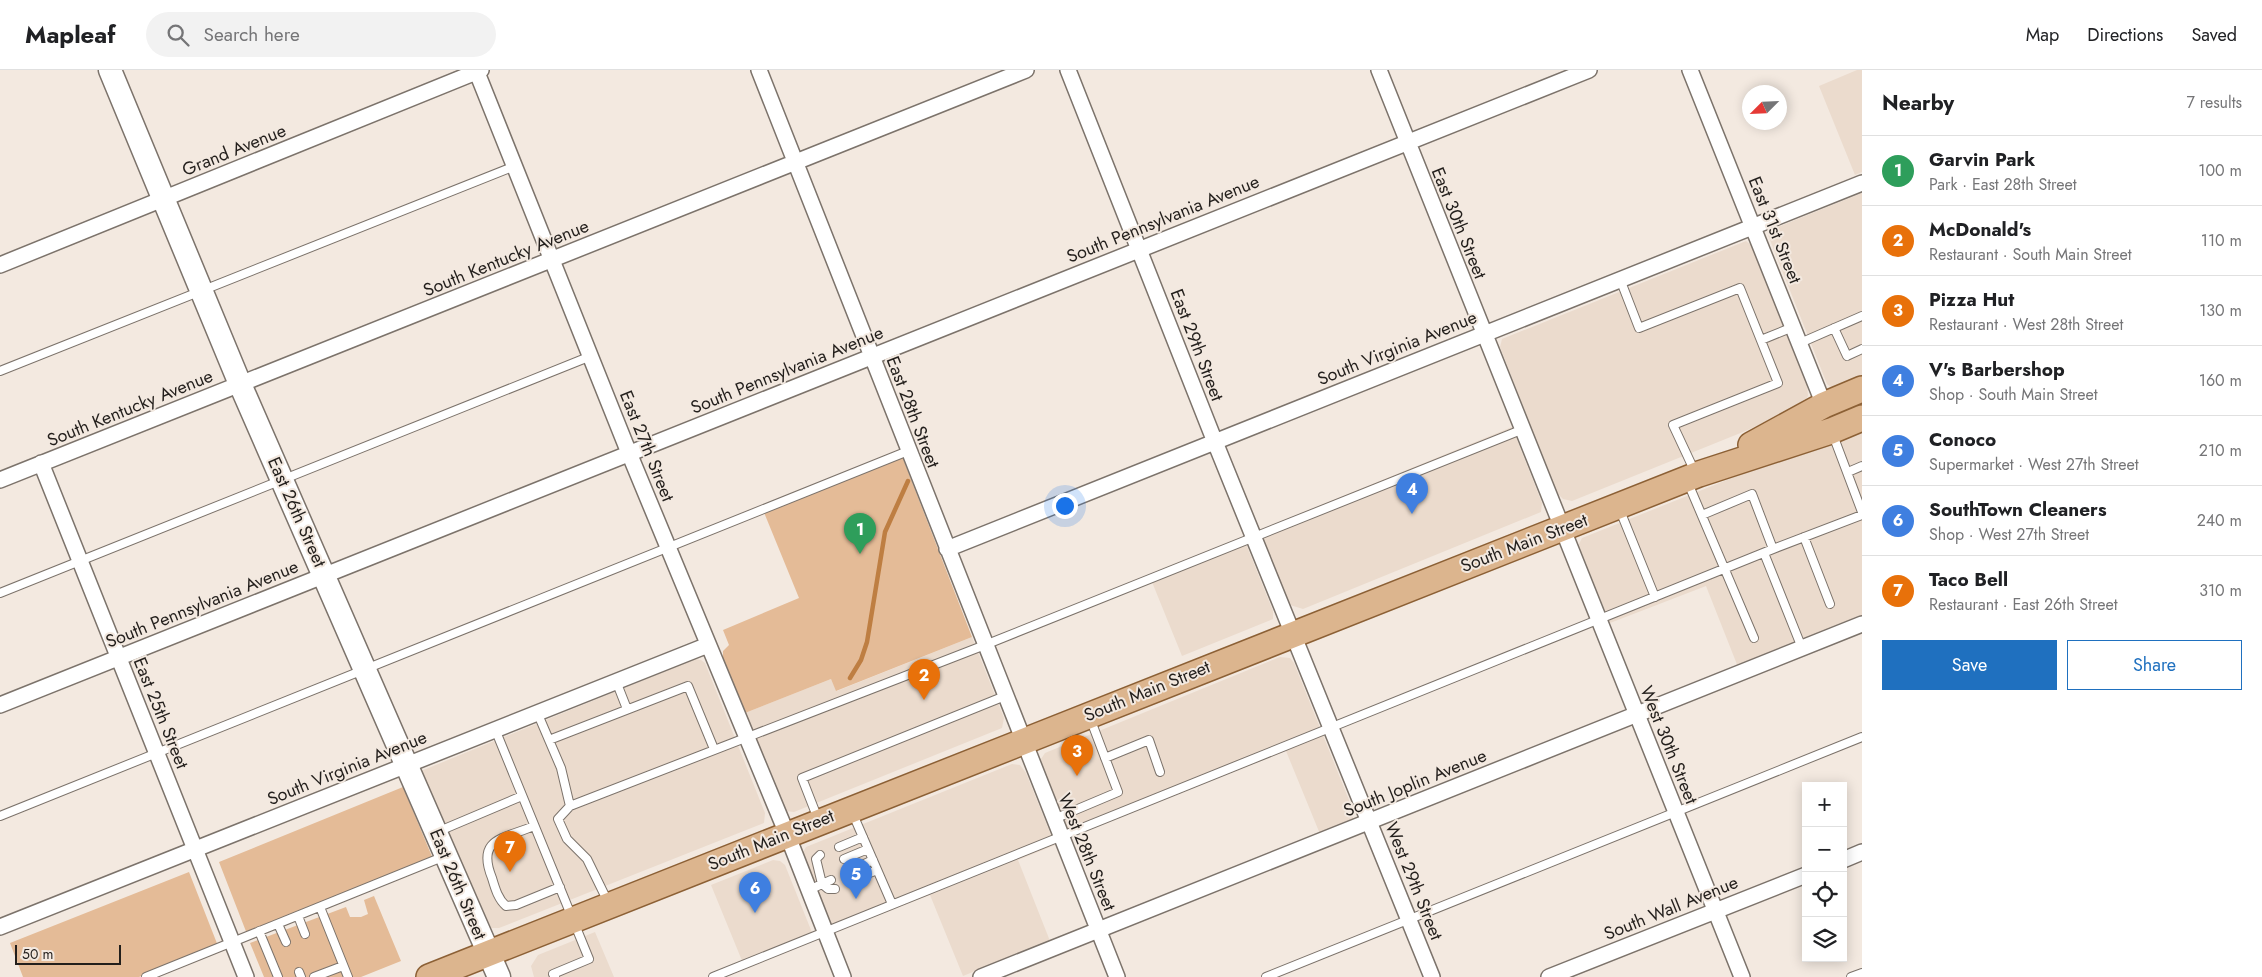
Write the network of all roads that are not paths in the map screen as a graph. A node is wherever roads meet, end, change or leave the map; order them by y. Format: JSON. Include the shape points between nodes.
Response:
{"nodes":[{"id":1,"x":110,"y":70,"type":"edge"},
{"id":2,"x":758,"y":70,"type":"edge"},
{"id":3,"x":1026,"y":70,"type":"edge"},
{"id":4,"x":1068,"y":70,"type":"edge"},
{"id":5,"x":1379,"y":70,"type":"edge"},
{"id":6,"x":1589,"y":70,"type":"edge"},
{"id":7,"x":1690,"y":70,"type":"edge"},
{"id":8,"x":478,"y":71,"type":"edge"},
{"id":9,"x":1407,"y":142,"type":"junction"},
{"id":10,"x":795,"y":162,"type":"junction"},
{"id":11,"x":515,"y":166,"type":"junction"},
{"id":12,"x":1862,"y":182,"type":"edge"},
{"id":13,"x":164,"y":199,"type":"junction"},
{"id":14,"x":1753,"y":227,"type":"junction"},
{"id":15,"x":1139,"y":249,"type":"junction"},
{"id":16,"x":553,"y":260,"type":"junction"},
{"id":17,"x":0,"y":265,"type":"edge"},
{"id":18,"x":1620,"y":279,"type":"junction"},
{"id":19,"x":201,"y":291,"type":"junction"},
{"id":20,"x":1862,"y":316,"type":"edge"},
{"id":21,"x":1793,"y":327,"type":"junction"},
{"id":22,"x":1834,"y":328,"type":"junction"},
{"id":23,"x":1483,"y":333,"type":"junction"},
{"id":24,"x":1761,"y":340,"type":"junction"},
{"id":25,"x":1800,"y":343,"type":"junction"},
{"id":26,"x":1862,"y":349,"type":"edge"},
{"id":27,"x":591,"y":356,"type":"junction"},
{"id":28,"x":871,"y":356,"type":"junction"},
{"id":29,"x":0,"y":372,"type":"edge"},
{"id":30,"x":240,"y":384,"type":"junction"},
{"id":31,"x":1862,"y":389,"type":"edge"},
{"id":32,"x":1824,"y":405,"type":"junction"},
{"id":33,"x":1862,"y":418,"type":"edge"},
{"id":34,"x":1521,"y":430,"type":"junction"},
{"id":35,"x":1831,"y":431,"type":"junction"},
{"id":36,"x":1215,"y":442,"type":"junction"},
{"id":37,"x":908,"y":451,"type":"junction"},
{"id":38,"x":630,"y":453,"type":"junction"},
{"id":39,"x":42,"y":463,"type":"junction"},
{"id":40,"x":1862,"y":466,"type":"edge"},
{"id":41,"x":1848,"y":472,"type":"junction"},
{"id":42,"x":1694,"y":476,"type":"junction"},
{"id":43,"x":0,"y":480,"type":"edge"},
{"id":44,"x":283,"y":480,"type":"junction"},
{"id":45,"x":1618,"y":506,"type":"junction"},
{"id":46,"x":1862,"y":514,"type":"edge"},
{"id":47,"x":1702,"y":516,"type":"junction"},
{"id":48,"x":1561,"y":528,"type":"junction"},
{"id":49,"x":1254,"y":537,"type":"junction"},
{"id":50,"x":1804,"y":537,"type":"junction"},
{"id":51,"x":668,"y":548,"type":"junction"},
{"id":52,"x":947,"y":549,"type":"junction"},
{"id":53,"x":1773,"y":549,"type":"junction"},
{"id":54,"x":1764,"y":553,"type":"junction"},
{"id":55,"x":80,"y":561,"type":"junction"},
{"id":56,"x":1726,"y":568,"type":"junction"},
{"id":57,"x":325,"y":575,"type":"junction"},
{"id":58,"x":0,"y":593,"type":"edge"},
{"id":59,"x":1655,"y":597,"type":"junction"},
{"id":60,"x":1830,"y":604,"type":"dead end"},
{"id":61,"x":1598,"y":619,"type":"junction"},
{"id":62,"x":1862,"y":624,"type":"edge"},
{"id":63,"x":1293,"y":633,"type":"junction"},
{"id":64,"x":1754,"y":638,"type":"dead end"},
{"id":65,"x":985,"y":644,"type":"junction"},
{"id":66,"x":708,"y":645,"type":"junction"},
{"id":67,"x":1802,"y":648,"type":"junction"},
{"id":68,"x":119,"y":657,"type":"junction"},
{"id":69,"x":365,"y":669,"type":"junction"},
{"id":70,"x":616,"y":680,"type":"junction"},
{"id":71,"x":1005,"y":696,"type":"junction"},
{"id":72,"x":0,"y":705,"type":"edge"},
{"id":73,"x":627,"y":709,"type":"junction"},
{"id":74,"x":537,"y":712,"type":"junction"},
{"id":75,"x":1088,"y":714,"type":"junction"},
{"id":76,"x":1636,"y":714,"type":"junction"},
{"id":77,"x":1331,"y":727,"type":"junction"},
{"id":78,"x":495,"y":729,"type":"junction"},
{"id":79,"x":746,"y":736,"type":"junction"},
{"id":80,"x":1862,"y":737,"type":"edge"},
{"id":81,"x":549,"y":740,"type":"junction"},
{"id":82,"x":1023,"y":740,"type":"junction"},
{"id":83,"x":714,"y":749,"type":"junction"},
{"id":84,"x":157,"y":753,"type":"junction"},
{"id":85,"x":1105,"y":758,"type":"junction"},
{"id":86,"x":406,"y":764,"type":"junction"},
{"id":87,"x":1160,"y":772,"type":"dead end"},
{"id":88,"x":522,"y":796,"type":"junction"},
{"id":89,"x":570,"y":806,"type":"junction"},
{"id":90,"x":851,"y":808,"type":"junction"},
{"id":91,"x":1676,"y":812,"type":"junction"},
{"id":92,"x":0,"y":816,"type":"edge"},
{"id":93,"x":1054,"y":819,"type":"junction"},
{"id":94,"x":819,"y":821,"type":"junction"},
{"id":95,"x":1369,"y":821,"type":"junction"},
{"id":96,"x":534,"y":826,"type":"junction"},
{"id":97,"x":436,"y":833,"type":"junction"},
{"id":98,"x":787,"y":834,"type":"junction"},
{"id":99,"x":1061,"y":836,"type":"junction"},
{"id":100,"x":863,"y":837,"type":"junction"},
{"id":101,"x":838,"y":847,"type":"dead end"},
{"id":102,"x":868,"y":849,"type":"junction"},
{"id":103,"x":196,"y":850,"type":"junction"},
{"id":104,"x":1862,"y":852,"type":"edge"},
{"id":105,"x":820,"y":855,"type":"dead end"},
{"id":106,"x":445,"y":856,"type":"junction"},
{"id":107,"x":1847,"y":858,"type":"edge"},
{"id":108,"x":844,"y":859,"type":"dead end"},
{"id":109,"x":873,"y":860,"type":"junction"},
{"id":110,"x":825,"y":866,"type":"dead end"},
{"id":111,"x":817,"y":870,"type":"junction"},
{"id":112,"x":878,"y":870,"type":"junction"},
{"id":113,"x":849,"y":871,"type":"dead end"},
{"id":114,"x":1802,"y":877,"type":"edge"},
{"id":115,"x":831,"y":880,"type":"dead end"},
{"id":116,"x":853,"y":880,"type":"dead end"},
{"id":117,"x":560,"y":887,"type":"junction"},
{"id":118,"x":815,"y":887,"type":"junction"},
{"id":119,"x":835,"y":888,"type":"dead end"},
{"id":120,"x":892,"y":904,"type":"junction"},
{"id":121,"x":610,"y":905,"type":"junction"},
{"id":122,"x":320,"y":907,"type":"junction"},
{"id":123,"x":1715,"y":911,"type":"junction"},
{"id":124,"x":298,"y":916,"type":"junction"},
{"id":125,"x":573,"y":920,"type":"junction"},
{"id":126,"x":1409,"y":920,"type":"junction"},
{"id":127,"x":278,"y":924,"type":"junction"},
{"id":128,"x":0,"y":927,"type":"edge"},
{"id":129,"x":1099,"y":930,"type":"junction"},
{"id":130,"x":259,"y":931,"type":"junction"},
{"id":131,"x":825,"y":932,"type":"junction"},
{"id":132,"x":305,"y":934,"type":"dead end"},
{"id":133,"x":232,"y":942,"type":"junction"},
{"id":134,"x":286,"y":942,"type":"dead end"},
{"id":135,"x":488,"y":954,"type":"junction"},
{"id":136,"x":318,"y":965,"type":"dead end"},
{"id":137,"x":343,"y":966,"type":"junction"},
{"id":138,"x":1862,"y":973,"type":"edge"},
{"id":139,"x":322,"y":974,"type":"junction"},
{"id":140,"x":146,"y":977,"type":"edge"},
{"id":141,"x":246,"y":977,"type":"edge"},
{"id":142,"x":278,"y":977,"type":"edge"},
{"id":143,"x":314,"y":977,"type":"edge"},
{"id":144,"x":348,"y":977,"type":"edge"},
{"id":145,"x":429,"y":977,"type":"edge"},
{"id":146,"x":500,"y":977,"type":"edge"},
{"id":147,"x":554,"y":977,"type":"edge"},
{"id":148,"x":713,"y":977,"type":"edge"},
{"id":149,"x":843,"y":977,"type":"edge"},
{"id":150,"x":982,"y":977,"type":"edge"},
{"id":151,"x":1117,"y":977,"type":"edge"},
{"id":152,"x":1266,"y":977,"type":"edge"},
{"id":153,"x":1432,"y":977,"type":"edge"},
{"id":154,"x":1549,"y":977,"type":"edge"},
{"id":155,"x":1742,"y":977,"type":"edge"},
{"id":156,"x":1851,"y":977,"type":"edge"}],
"edges":[{"from":1,"to":13,"type":"street","name":"East 26th Street"},
{"from":2,"to":10,"type":"street","name":"East 28th Street"},
{"from":3,"to":10,"type":"street","name":"South Kentucky Avenue"},
{"from":4,"to":15,"type":"street","name":"East 29th Street"},
{"from":5,"to":9,"type":"street","name":"East 30th Street"},
{"from":6,"to":9,"type":"street","name":"South Pennsylvania Avenue"},
{"from":7,"to":14,"type":"street","name":"East 31st Street"},
{"from":8,"to":11,"type":"street","name":"East 27th Street"},
{"from":8,"to":13,"type":"street","name":"Grand Avenue"},
{"from":9,"to":15,"type":"street","name":"South Pennsylvania Avenue"},
{"from":9,"to":23,"type":"street","name":"East 30th Street"},
{"from":10,"to":16,"type":"street","name":"South Kentucky Avenue"},
{"from":10,"to":28,"type":"street","name":"East 28th Street"},
{"from":11,"to":16,"type":"street","name":"East 27th Street"},
{"from":11,"to":19,"type":"lane"},
{"from":12,"to":14,"type":"street","name":"South Virginia Avenue"},
{"from":13,"to":17,"type":"street","name":"Grand Avenue"},
{"from":13,"to":19,"type":"street","name":"East 26th Street"},
{"from":14,"to":18,"type":"street","name":"South Virginia Avenue"},
{"from":14,"to":21,"type":"street","name":"East 31st Street"},
{"from":15,"to":28,"type":"street","name":"South Pennsylvania Avenue"},
{"from":15,"to":36,"type":"street","name":"East 29th Street"},
{"from":16,"to":27,"type":"street","name":"East 27th Street"},
{"from":16,"to":30,"type":"street","name":"South Kentucky Avenue"},
{"from":18,"to":23,"type":"street","name":"South Virginia Avenue"},
{"from":18,"to":24,"type":"lane","via":[[1639,328],[1740,288]]},
{"from":19,"to":29,"type":"lane"},
{"from":19,"to":30,"type":"street","name":"East 26th Street"},
{"from":20,"to":22,"type":"lane"},
{"from":21,"to":24,"type":"lane"},
{"from":21,"to":25,"type":"street","name":"East 31st Street"},
{"from":22,"to":25,"type":"lane"},
{"from":22,"to":26,"type":"lane","via":[[1847,356]]},
{"from":23,"to":34,"type":"street","name":"East 30th Street"},
{"from":23,"to":36,"type":"street","name":"South Virginia Avenue"},
{"from":24,"to":42,"type":"lane","via":[[1778,383],[1673,425]]},
{"from":25,"to":32,"type":"street","name":"East 31st Street"},
{"from":27,"to":38,"type":"street","name":"East 27th Street"},
{"from":27,"to":44,"type":"lane"},
{"from":28,"to":37,"type":"street","name":"East 28th Street"},
{"from":28,"to":38,"type":"street","name":"South Pennsylvania Avenue"},
{"from":30,"to":39,"type":"street","name":"South Kentucky Avenue"},
{"from":30,"to":44,"type":"street","name":"East 26th Street"},
{"from":31,"to":32,"type":"main road","name":"South Main Street"},
{"from":32,"to":42,"type":"main road","name":"South Main Street"},
{"from":33,"to":35,"type":"main road","name":"South Main Street"},
{"from":34,"to":48,"type":"street","name":"East 30th Street"},
{"from":34,"to":49,"type":"lane"},
{"from":35,"to":41,"type":"lane"},
{"from":35,"to":42,"type":"main road","name":"South Main Street"},
{"from":36,"to":49,"type":"street","name":"East 29th Street"},
{"from":36,"to":52,"type":"street","name":"South Virginia Avenue"},
{"from":37,"to":51,"type":"lane"},
{"from":37,"to":52,"type":"street","name":"East 28th Street"},
{"from":38,"to":51,"type":"street","name":"East 27th Street"},
{"from":38,"to":57,"type":"street","name":"South Pennsylvania Avenue"},
{"from":39,"to":43,"type":"street","name":"South Kentucky Avenue"},
{"from":39,"to":55,"type":"street","name":"East 25th Street"},
{"from":40,"to":41,"type":"lane"},
{"from":41,"to":46,"type":"lane"},
{"from":42,"to":45,"type":"main road","name":"South Main Street"},
{"from":42,"to":47,"type":"lane"},
{"from":44,"to":55,"type":"lane"},
{"from":44,"to":57,"type":"street","name":"East 26th Street"},
{"from":45,"to":48,"type":"main road","name":"South Main Street"},
{"from":45,"to":59,"type":"lane"},
{"from":46,"to":50,"type":"lane"},
{"from":47,"to":53,"type":"lane","via":[[1752,494]]},
{"from":47,"to":56,"type":"lane"},
{"from":48,"to":61,"type":"street","name":"West 30th Street"},
{"from":48,"to":63,"type":"main road","name":"South Main Street"},
{"from":49,"to":63,"type":"street","name":"East 29th Street"},
{"from":49,"to":65,"type":"lane"},
{"from":50,"to":53,"type":"lane"},
{"from":50,"to":60,"type":"lane"},
{"from":51,"to":66,"type":"street","name":"East 27th Street"},
{"from":51,"to":69,"type":"lane"},
{"from":52,"to":65,"type":"street","name":"East 28th Street"},
{"from":53,"to":54,"type":"lane"},
{"from":54,"to":56,"type":"lane"},
{"from":54,"to":67,"type":"lane"},
{"from":55,"to":58,"type":"lane"},
{"from":55,"to":68,"type":"street","name":"East 25th Street"},
{"from":56,"to":59,"type":"lane"},
{"from":56,"to":64,"type":"lane"},
{"from":57,"to":68,"type":"street","name":"South Pennsylvania Avenue"},
{"from":57,"to":69,"type":"street","name":"East 26th Street"},
{"from":59,"to":61,"type":"lane"},
{"from":61,"to":76,"type":"street","name":"West 30th Street"},
{"from":61,"to":77,"type":"lane"},
{"from":62,"to":67,"type":"street","name":"South Joplin Avenue"},
{"from":63,"to":75,"type":"main road","name":"South Main Street"},
{"from":63,"to":77,"type":"street","name":"West 29th Street"},
{"from":65,"to":71,"type":"street","name":"East 28th Street"},
{"from":65,"to":79,"type":"lane"},
{"from":66,"to":70,"type":"street","name":"South Virginia Avenue"},
{"from":66,"to":79,"type":"street","name":"East 27th Street"},
{"from":67,"to":76,"type":"street","name":"South Joplin Avenue"},
{"from":68,"to":72,"type":"street","name":"South Pennsylvania Avenue"},
{"from":68,"to":84,"type":"street","name":"East 25th Street"},
{"from":69,"to":84,"type":"lane"},
{"from":69,"to":86,"type":"street","name":"East 26th Street"},
{"from":70,"to":73,"type":"lane"},
{"from":70,"to":74,"type":"street","name":"South Virginia Avenue"},
{"from":71,"to":82,"type":"street","name":"East 28th Street"},
{"from":71,"to":94,"type":"lane","via":[[802,778]]},
{"from":73,"to":81,"type":"lane"},
{"from":73,"to":83,"type":"lane","via":[[688,686]]},
{"from":74,"to":78,"type":"street","name":"South Virginia Avenue"},
{"from":74,"to":81,"type":"lane"},
{"from":75,"to":82,"type":"main road","name":"South Main Street"},
{"from":75,"to":85,"type":"lane"},
{"from":76,"to":91,"type":"street","name":"West 30th Street"},
{"from":76,"to":95,"type":"street","name":"South Joplin Avenue"},
{"from":77,"to":95,"type":"street","name":"West 29th Street"},
{"from":77,"to":99,"type":"lane"},
{"from":78,"to":86,"type":"street","name":"South Virginia Avenue"},
{"from":78,"to":88,"type":"lane"},
{"from":79,"to":83,"type":"lane"},
{"from":79,"to":98,"type":"street","name":"East 27th Street"},
{"from":80,"to":91,"type":"lane"},
{"from":81,"to":89,"type":"lane"},
{"from":82,"to":90,"type":"main road","name":"South Main Street"},
{"from":82,"to":93,"type":"street","name":"West 28th Street"},
{"from":83,"to":89,"type":"lane"},
{"from":84,"to":92,"type":"lane"},
{"from":84,"to":103,"type":"street","name":"East 25th Street"},
{"from":85,"to":87,"type":"lane","via":[[1149,740]]},
{"from":85,"to":93,"type":"lane","via":[[1118,792]]},
{"from":86,"to":97,"type":"street","name":"East 26th Street"},
{"from":86,"to":103,"type":"street","name":"South Virginia Avenue"},
{"from":88,"to":96,"type":"lane"},
{"from":88,"to":97,"type":"lane"},
{"from":89,"to":121,"type":"lane","via":[[558,819],[567,839],[587,859]]},
{"from":90,"to":94,"type":"main road","name":"South Main Street"},
{"from":90,"to":100,"type":"lane"},
{"from":91,"to":123,"type":"street","name":"West 30th Street"},
{"from":91,"to":126,"type":"lane"},
{"from":93,"to":99,"type":"street","name":"West 28th Street"},
{"from":94,"to":98,"type":"main road","name":"South Main Street"},
{"from":95,"to":126,"type":"street","name":"West 29th Street"},
{"from":95,"to":129,"type":"street","name":"South Joplin Avenue"},
{"from":96,"to":117,"type":"lane"},
{"from":96,"to":117,"type":"lane","via":[[493,843],[487,851],[485,862],[499,898],[506,906],[516,905]]},
{"from":97,"to":106,"type":"street","name":"East 26th Street"},
{"from":98,"to":118,"type":"street","name":"East 27th Street"},
{"from":98,"to":121,"type":"main road","name":"South Main Street"},
{"from":99,"to":120,"type":"lane"},
{"from":99,"to":129,"type":"street","name":"West 28th Street"},
{"from":100,"to":101,"type":"lane"},
{"from":100,"to":102,"type":"lane"},
{"from":102,"to":108,"type":"lane"},
{"from":102,"to":109,"type":"lane"},
{"from":103,"to":128,"type":"street","name":"South Virginia Avenue"},
{"from":103,"to":133,"type":"street","name":"East 25th Street"},
{"from":104,"to":107,"type":"street"},
{"from":105,"to":111,"type":"lane","via":[[816,859]]},
{"from":106,"to":122,"type":"lane"},
{"from":106,"to":135,"type":"street","name":"East 26th Street"},
{"from":109,"to":112,"type":"lane"},
{"from":109,"to":113,"type":"lane"},
{"from":110,"to":111,"type":"lane"},
{"from":111,"to":118,"type":"lane"},
{"from":112,"to":116,"type":"lane"},
{"from":112,"to":120,"type":"lane"},
{"from":114,"to":123,"type":"street","name":"South Wall Avenue"},
{"from":115,"to":118,"type":"lane"},
{"from":117,"to":125,"type":"lane"},
{"from":118,"to":119,"type":"lane"},
{"from":118,"to":131,"type":"street","name":"East 27th Street"},
{"from":120,"to":131,"type":"lane"},
{"from":121,"to":125,"type":"main road","name":"South Main Street"},
{"from":122,"to":124,"type":"lane"},
{"from":122,"to":137,"type":"lane"},
{"from":123,"to":154,"type":"street","name":"South Wall Avenue"},
{"from":123,"to":155,"type":"street","name":"West 30th Street"},
{"from":124,"to":127,"type":"lane"},
{"from":124,"to":132,"type":"lane"},
{"from":125,"to":135,"type":"main road","name":"South Main Street"},
{"from":125,"to":147,"type":"lane","via":[[589,959],[553,974]]},
{"from":126,"to":152,"type":"lane"},
{"from":126,"to":153,"type":"street","name":"West 29th Street"},
{"from":127,"to":130,"type":"lane"},
{"from":127,"to":134,"type":"lane"},
{"from":129,"to":150,"type":"street","name":"South Joplin Avenue"},
{"from":129,"to":151,"type":"street","name":"West 28th Street"},
{"from":130,"to":133,"type":"lane"},
{"from":130,"to":142,"type":"lane"},
{"from":131,"to":148,"type":"lane"},
{"from":131,"to":149,"type":"street","name":"East 27th Street"},
{"from":133,"to":140,"type":"lane"},
{"from":133,"to":141,"type":"street","name":"East 25th Street"},
{"from":135,"to":145,"type":"main road","name":"South Main Street"},
{"from":135,"to":146,"type":"street","name":"East 26th Street"},
{"from":136,"to":139,"type":"lane"},
{"from":137,"to":139,"type":"lane"},
{"from":137,"to":144,"type":"lane"},
{"from":138,"to":156,"type":"lane"},
{"from":139,"to":143,"type":"lane"}]}
